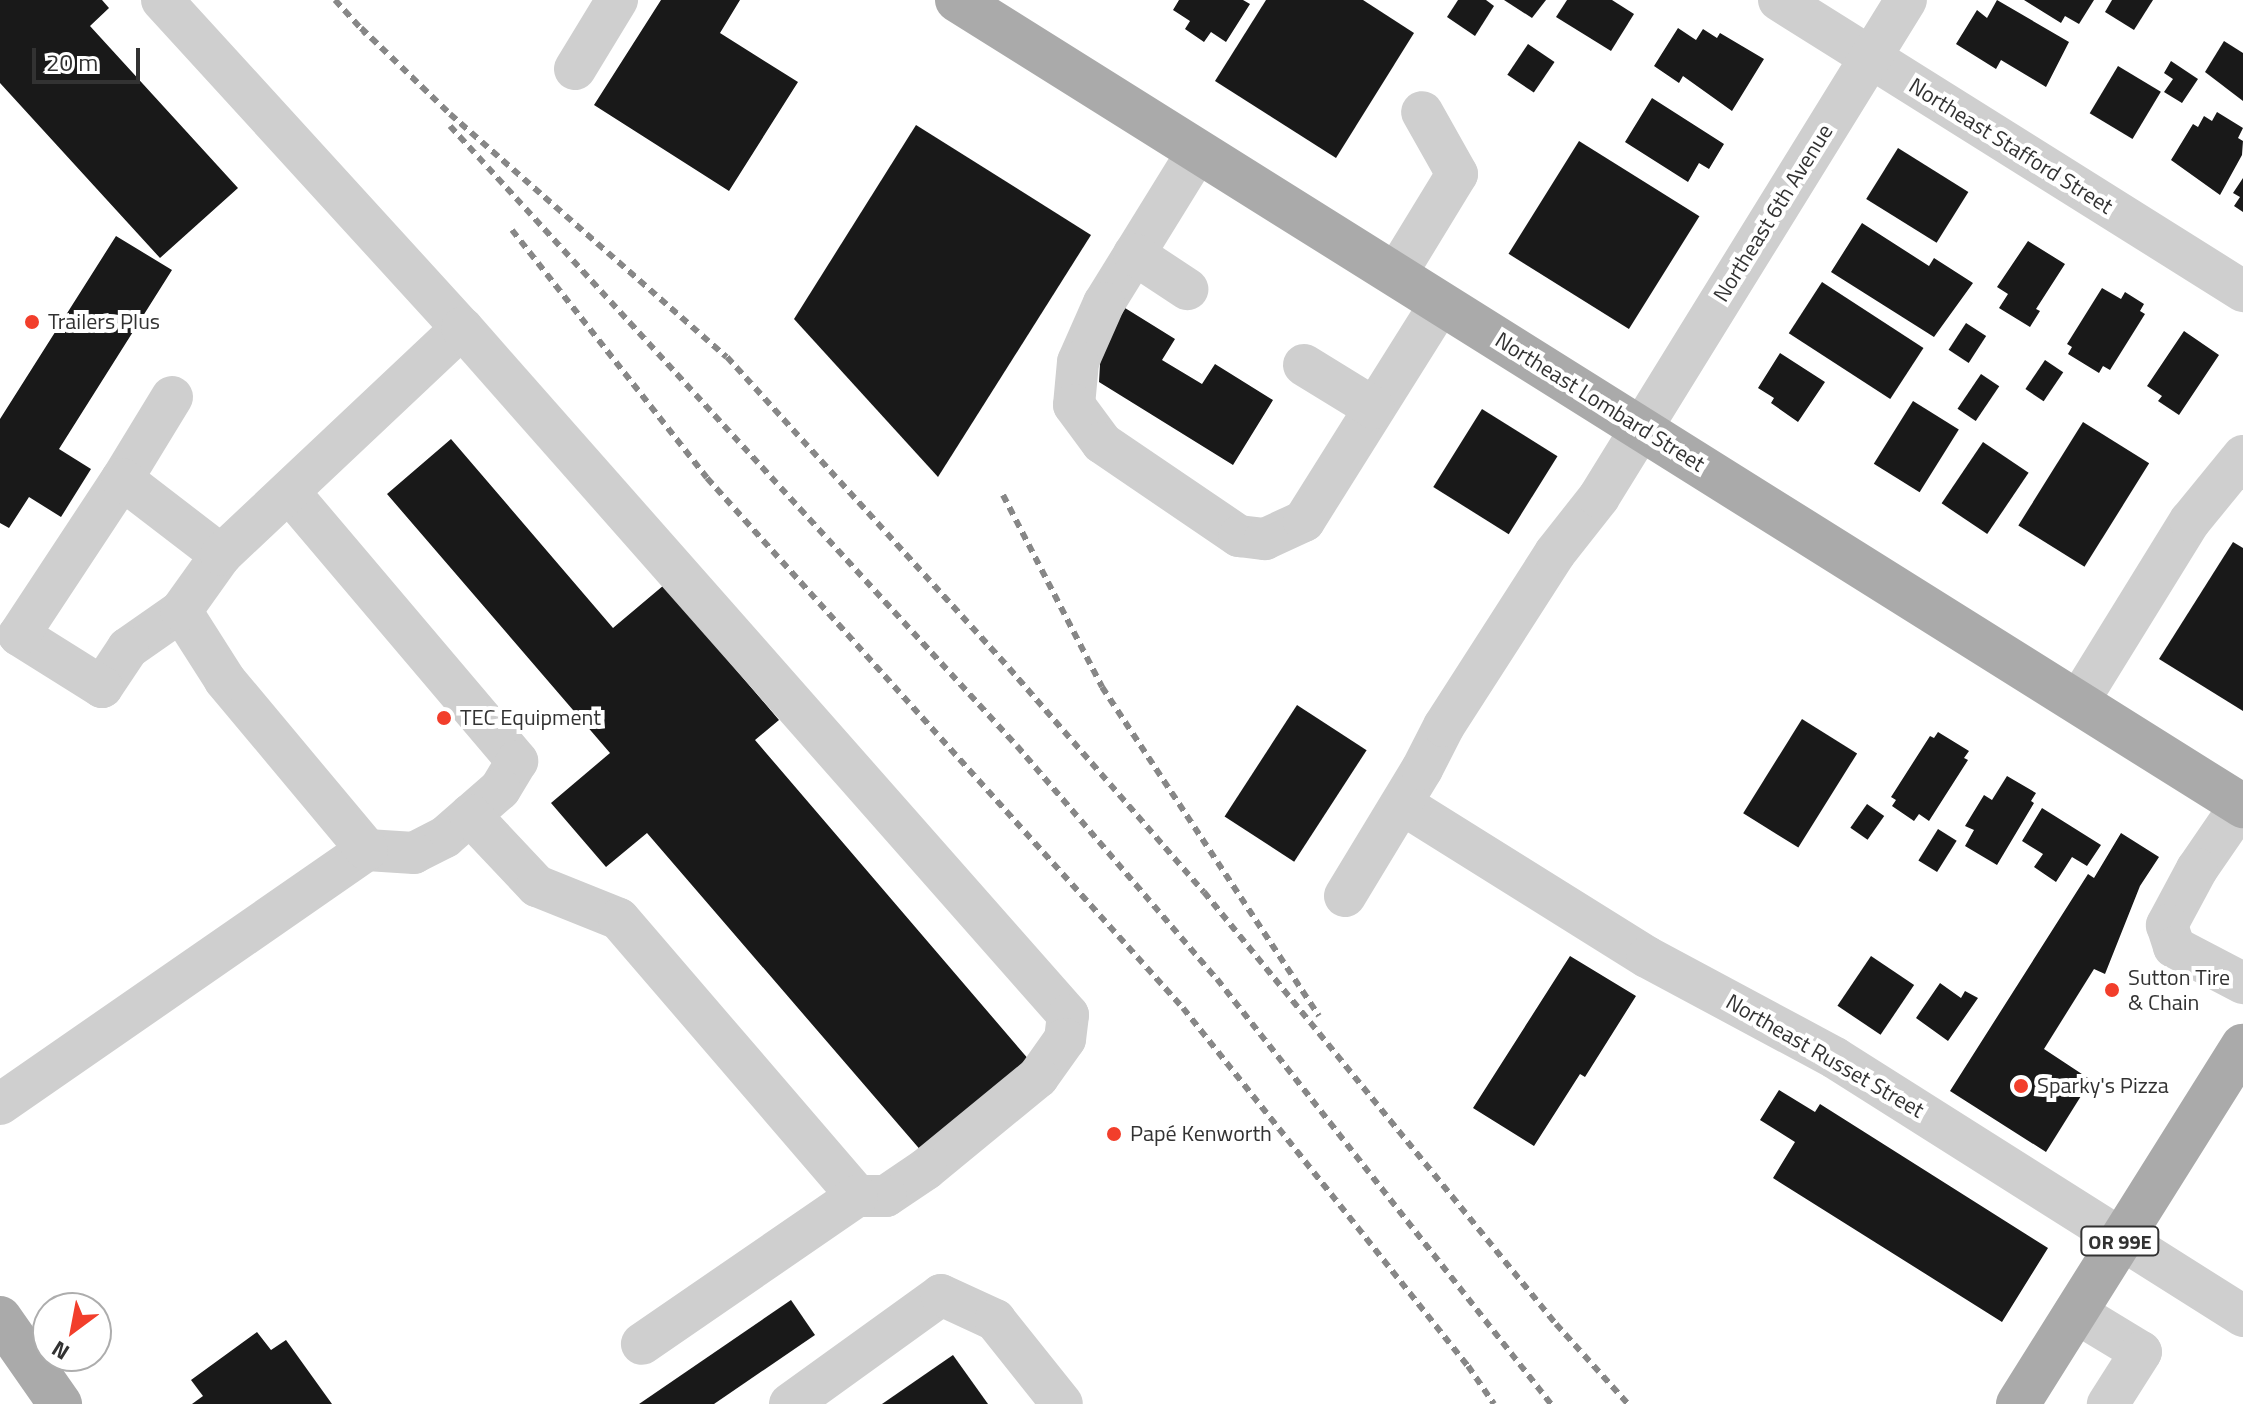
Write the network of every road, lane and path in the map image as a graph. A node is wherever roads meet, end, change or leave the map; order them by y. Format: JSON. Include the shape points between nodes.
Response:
{"nodes":[{"id":1,"x":162,"y":0,"type":"edge"},
{"id":2,"x":617,"y":0,"type":"edge"},
{"id":3,"x":957,"y":0,"type":"edge"},
{"id":4,"x":1779,"y":0,"type":"edge"},
{"id":5,"x":1906,"y":0,"type":"edge"},
{"id":6,"x":1871,"y":57,"type":"junction"},
{"id":7,"x":575,"y":69,"type":"dead end"},
{"id":8,"x":1422,"y":112,"type":"dead end"},
{"id":9,"x":1198,"y":151,"type":"junction"},
{"id":10,"x":1134,"y":254,"type":"junction"},
{"id":11,"x":1396,"y":274,"type":"junction"},
{"id":12,"x":1187,"y":289,"type":"dead end"},
{"id":13,"x":2243,"y":291,"type":"edge"},
{"id":14,"x":1441,"y":303,"type":"junction"},
{"id":15,"x":462,"y":328,"type":"junction"},
{"id":16,"x":1304,"y":365,"type":"dead end"},
{"id":17,"x":172,"y":397,"type":"dead end"},
{"id":18,"x":1374,"y":408,"type":"junction"},
{"id":19,"x":1640,"y":427,"type":"junction"},
{"id":20,"x":2243,"y":456,"type":"edge"},
{"id":21,"x":122,"y":479,"type":"junction"},
{"id":22,"x":289,"y":492,"type":"junction"},
{"id":23,"x":221,"y":555,"type":"junction"},
{"id":24,"x":181,"y":611,"type":"junction"},
{"id":25,"x":10,"y":629,"type":"edge"},
{"id":26,"x":2078,"y":702,"type":"junction"},
{"id":27,"x":1402,"y":804,"type":"junction"},
{"id":28,"x":2242,"y":805,"type":"edge"},
{"id":29,"x":470,"y":815,"type":"junction"},
{"id":30,"x":367,"y":850,"type":"junction"},
{"id":31,"x":1345,"y":896,"type":"dead end"},
{"id":32,"x":2243,"y":983,"type":"edge"},
{"id":33,"x":2243,"y":1046,"type":"edge"},
{"id":34,"x":0,"y":1104,"type":"edge"},
{"id":35,"x":857,"y":1196,"type":"junction"},
{"id":36,"x":2121,"y":1240,"type":"junction"},
{"id":37,"x":2075,"y":1312,"type":"junction"},
{"id":38,"x":2243,"y":1316,"type":"edge"},
{"id":39,"x":0,"y":1318,"type":"edge"},
{"id":40,"x":642,"y":1344,"type":"dead end"},
{"id":41,"x":60,"y":1404,"type":"edge"},
{"id":42,"x":790,"y":1404,"type":"edge"},
{"id":43,"x":1062,"y":1404,"type":"edge"},
{"id":44,"x":2018,"y":1404,"type":"edge"},
{"id":45,"x":2108,"y":1404,"type":"edge"}],
"edges":[{"from":1,"to":15,"type":"street"},
{"from":2,"to":7,"type":"street"},
{"from":3,"to":9,"type":"main road","name":"Northeast Lombard Street"},
{"from":4,"to":6,"type":"street","name":"Northeast Stafford Street"},
{"from":5,"to":6,"type":"street","name":"Northeast 6th Avenue"},
{"from":6,"to":13,"type":"street","name":"Northeast Stafford Street"},
{"from":6,"to":19,"type":"street","name":"Northeast 6th Avenue"},
{"from":8,"to":11,"type":"street","via":[[1457,174]]},
{"from":9,"to":10,"type":"street"},
{"from":9,"to":11,"type":"main road","name":"Northeast Lombard Street"},
{"from":10,"to":12,"type":"street"},
{"from":10,"to":18,"type":"street","via":[[1104,303],[1078,362],[1074,405],[1102,443],[1239,536],[1265,539],[1304,521]]},
{"from":11,"to":14,"type":"main road","name":"Northeast Lombard Street"},
{"from":14,"to":18,"type":"street"},
{"from":14,"to":19,"type":"main road","name":"Northeast Lombard Street"},
{"from":15,"to":22,"type":"street"},
{"from":15,"to":35,"type":"street","via":[[1068,1015],[1065,1039],[1038,1077],[886,1196]]},
{"from":16,"to":18,"type":"street"},
{"from":17,"to":21,"type":"street"},
{"from":19,"to":26,"type":"main road","name":"Northeast Lombard Street"},
{"from":19,"to":27,"type":"street","name":"Northeast 6th Avenue","via":[[1599,497],[1555,553],[1444,726]]},
{"from":20,"to":26,"type":"street","via":[[2190,521]]},
{"from":21,"to":23,"type":"street"},
{"from":21,"to":25,"type":"street"},
{"from":22,"to":23,"type":"street"},
{"from":22,"to":29,"type":"street","via":[[517,761],[500,789]]},
{"from":23,"to":24,"type":"street"},
{"from":24,"to":25,"type":"street","via":[[128,648],[102,687]]},
{"from":24,"to":30,"type":"street","via":[[225,680]]},
{"from":26,"to":28,"type":"main road","name":"Northeast Lombard Street"},
{"from":27,"to":31,"type":"street","name":"Northeast 6th Avenue"},
{"from":27,"to":36,"type":"street","name":"Northeast Russet Street","via":[[1647,957],[1835,1058]]},
{"from":28,"to":32,"type":"street","via":[[2197,869],[2167,925],[2174,947]]},
{"from":29,"to":30,"type":"street","via":[[445,837],[414,853]]},
{"from":29,"to":35,"type":"street","via":[[537,886],[619,919]]},
{"from":30,"to":34,"type":"street"},
{"from":33,"to":36,"type":"main road","number":"OR 99E"},
{"from":35,"to":40,"type":"street"},
{"from":36,"to":37,"type":"main road","number":"OR 99E"},
{"from":36,"to":38,"type":"street","name":"Northeast Russet Street"},
{"from":37,"to":44,"type":"main road","number":"OR 99E"},
{"from":37,"to":45,"type":"street","via":[[2141,1352]]},
{"from":39,"to":41,"type":"main road"},
{"from":42,"to":43,"type":"street","via":[[941,1295],[995,1320]]}]}
